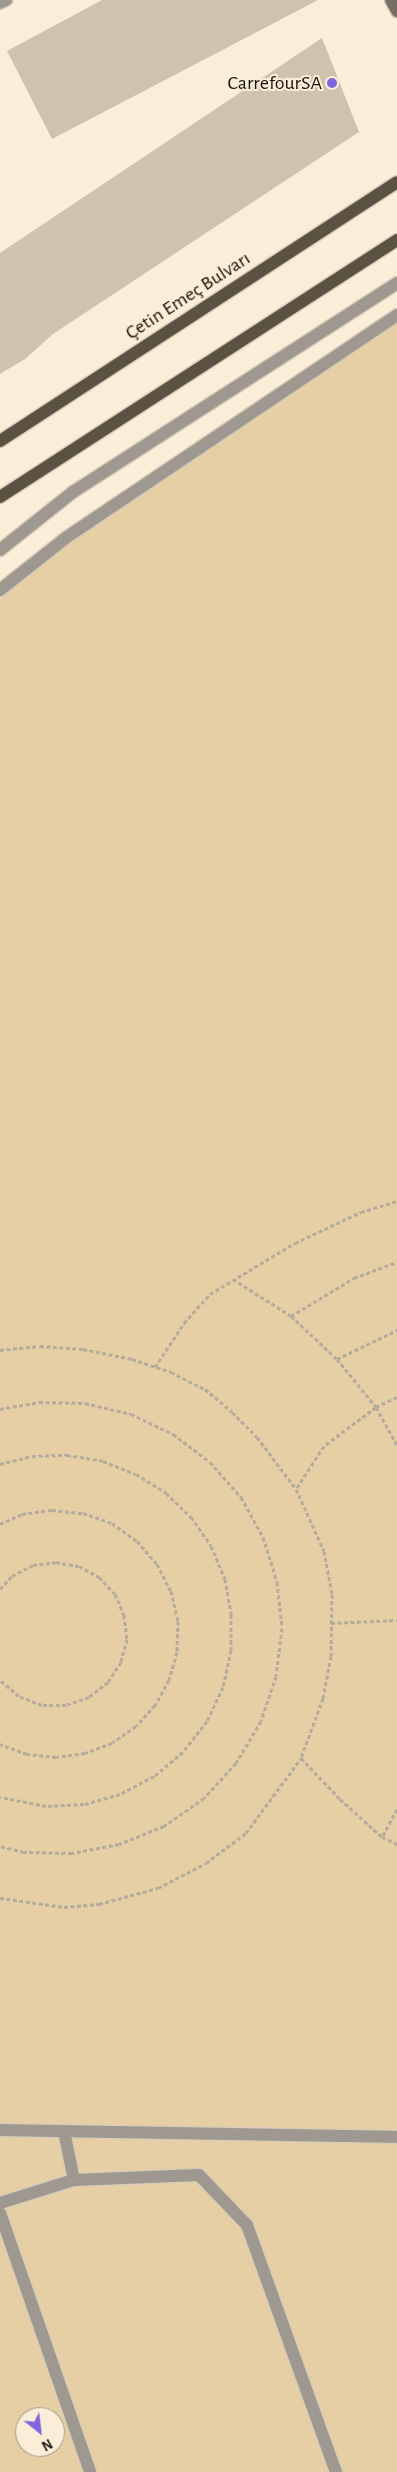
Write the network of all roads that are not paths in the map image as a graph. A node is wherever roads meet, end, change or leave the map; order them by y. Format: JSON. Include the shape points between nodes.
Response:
{"nodes":[{"id":1,"x":6,"y":0,"type":"edge"},
{"id":2,"x":391,"y":0,"type":"edge"},
{"id":3,"x":0,"y":3,"type":"edge"},
{"id":4,"x":397,"y":11,"type":"edge"},
{"id":5,"x":397,"y":182,"type":"edge"},
{"id":6,"x":397,"y":240,"type":"edge"},
{"id":7,"x":397,"y":283,"type":"edge"},
{"id":8,"x":397,"y":315,"type":"edge"},
{"id":9,"x":0,"y":441,"type":"edge"},
{"id":10,"x":0,"y":497,"type":"edge"},
{"id":11,"x":0,"y":550,"type":"edge"},
{"id":12,"x":0,"y":590,"type":"edge"},
{"id":13,"x":0,"y":2130,"type":"edge"},
{"id":14,"x":64,"y":2131,"type":"junction"},
{"id":15,"x":397,"y":2137,"type":"edge"},
{"id":16,"x":74,"y":2180,"type":"junction"},
{"id":17,"x":0,"y":2203,"type":"edge"},
{"id":18,"x":0,"y":2213,"type":"edge"},
{"id":19,"x":90,"y":2472,"type":"edge"},
{"id":20,"x":336,"y":2472,"type":"edge"}],
"edges":[{"from":1,"to":3,"type":"street"},
{"from":2,"to":4,"type":"street"},
{"from":5,"to":9,"type":"main road","name":"Çetin Emeç Bulvarı"},
{"from":6,"to":10,"type":"main road"},
{"from":7,"to":11,"type":"street","via":[[73,492]]},
{"from":8,"to":12,"type":"street","via":[[75,532]]},
{"from":13,"to":14,"type":"street"},
{"from":14,"to":15,"type":"street"},
{"from":14,"to":16,"type":"street"},
{"from":16,"to":17,"type":"street"},
{"from":16,"to":20,"type":"street","via":[[198,2176],[247,2225]]},
{"from":18,"to":19,"type":"street"}]}
